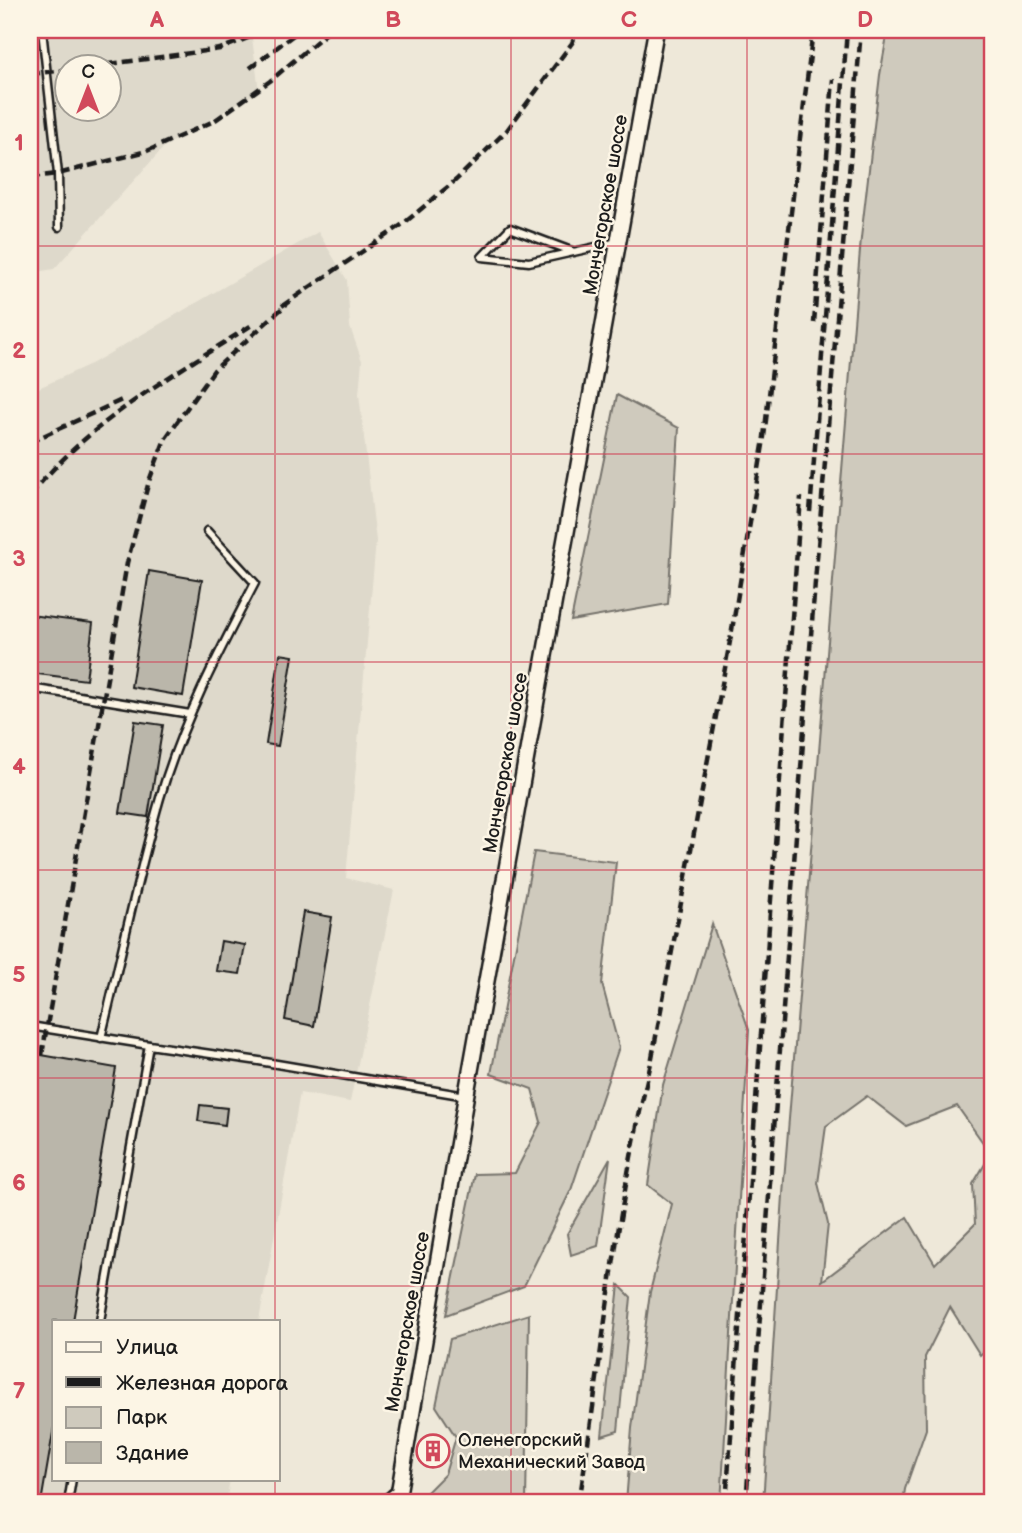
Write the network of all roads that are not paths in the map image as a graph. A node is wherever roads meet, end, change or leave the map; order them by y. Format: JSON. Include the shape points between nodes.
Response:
{"nodes":[{"id":1,"x":41,"y":30,"type":"edge"},
{"id":2,"x":656,"y":30,"type":"edge"},
{"id":3,"x":59,"y":227,"type":"dead end"},
{"id":4,"x":620,"y":242,"type":"junction"},
{"id":5,"x":574,"y":252,"type":"junction"},
{"id":6,"x":207,"y":531,"type":"dead end"},
{"id":7,"x":30,"y":688,"type":"edge"},
{"id":8,"x":190,"y":714,"type":"junction"},
{"id":9,"x":30,"y":1026,"type":"edge"},
{"id":10,"x":101,"y":1038,"type":"junction"},
{"id":11,"x":149,"y":1045,"type":"junction"},
{"id":12,"x":466,"y":1096,"type":"junction"},
{"id":13,"x":100,"y":1320,"type":"edge"},
{"id":14,"x":72,"y":1480,"type":"edge"},
{"id":15,"x":400,"y":1487,"type":"junction"},
{"id":16,"x":68,"y":1503,"type":"edge"},
{"id":17,"x":381,"y":1503,"type":"edge"},
{"id":18,"x":397,"y":1503,"type":"edge"}],
"edges":[{"from":1,"to":3,"type":"lane","via":[[58,174]]},
{"from":2,"to":4,"type":"street","name":"Мончегорское шоссе"},
{"from":4,"to":5,"type":"lane"},
{"from":4,"to":12,"type":"street","name":"Мончегорское шоссе"},
{"from":5,"to":5,"type":"lane","via":[[529,262],[482,257],[510,228]]},
{"from":6,"to":8,"type":"lane","via":[[255,583]]},
{"from":7,"to":8,"type":"lane"},
{"from":8,"to":10,"type":"lane","via":[[160,797]]},
{"from":9,"to":10,"type":"lane"},
{"from":10,"to":11,"type":"lane"},
{"from":11,"to":12,"type":"lane"},
{"from":11,"to":13,"type":"lane"},
{"from":12,"to":15,"type":"street","name":"Мончегорское шоссе"},
{"from":14,"to":16,"type":"lane"},
{"from":15,"to":17,"type":"lane"},
{"from":15,"to":18,"type":"street","name":"Мончегорское шоссе"}]}
